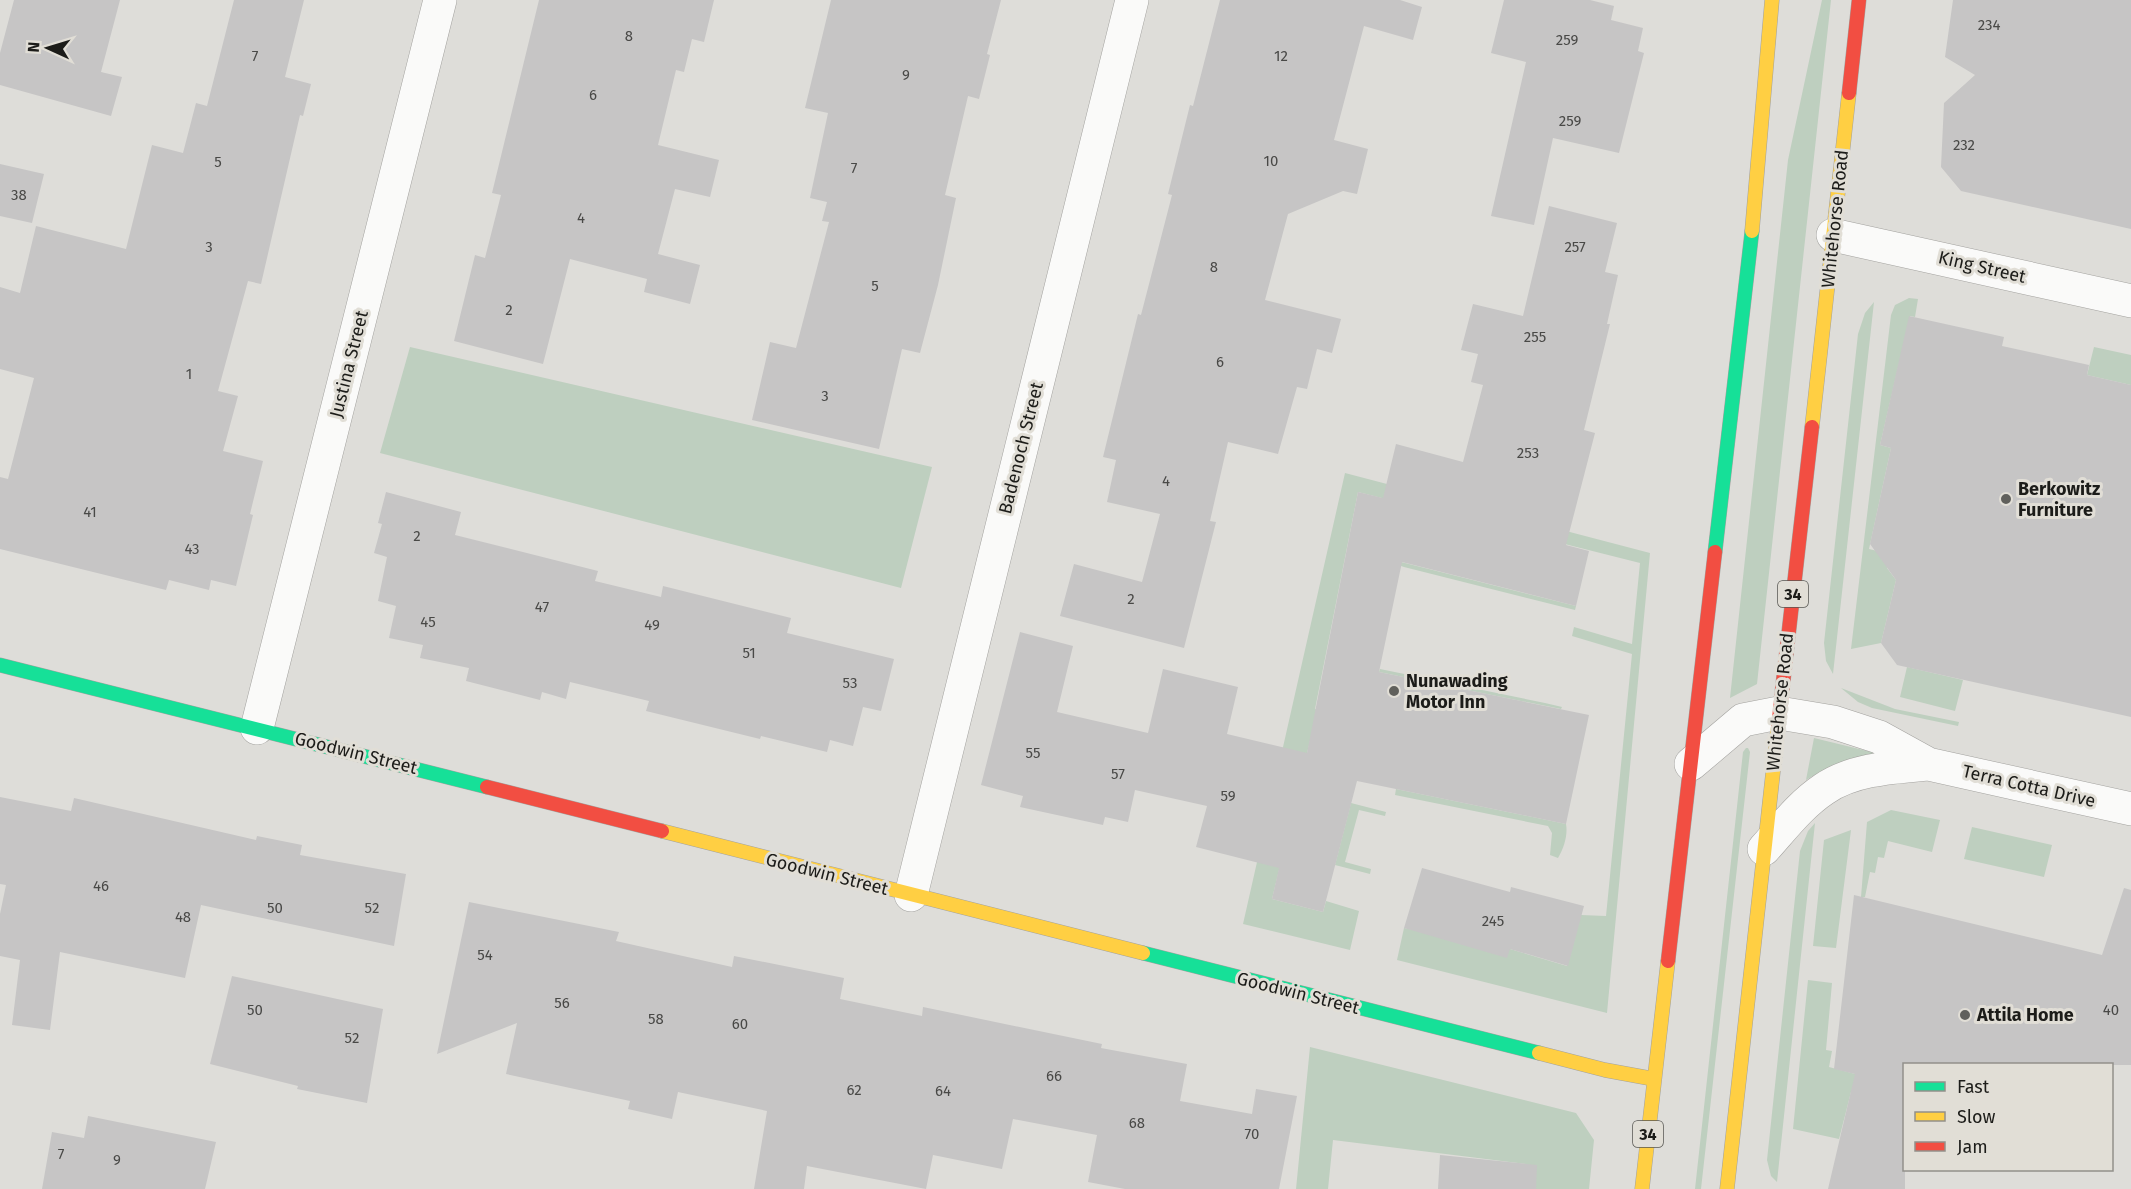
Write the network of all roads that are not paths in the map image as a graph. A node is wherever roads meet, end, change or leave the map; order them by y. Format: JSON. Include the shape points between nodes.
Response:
{"nodes":[{"id":1,"x":440,"y":0,"type":"edge"},
{"id":2,"x":1132,"y":0,"type":"edge"},
{"id":3,"x":1772,"y":0,"type":"edge"},
{"id":4,"x":1859,"y":0,"type":"edge"},
{"id":5,"x":1833,"y":235,"type":"junction"},
{"id":6,"x":2131,"y":301,"type":"edge"},
{"id":7,"x":0,"y":665,"type":"edge"},
{"id":8,"x":1779,"y":713,"type":"junction"},
{"id":9,"x":257,"y":728,"type":"junction"},
{"id":10,"x":1691,"y":764,"type":"junction"},
{"id":11,"x":1928,"y":764,"type":"junction"},
{"id":12,"x":2131,"y":809,"type":"edge"},
{"id":13,"x":1764,"y":849,"type":"junction"},
{"id":14,"x":911,"y":895,"type":"junction"},
{"id":15,"x":1654,"y":1079,"type":"junction"},
{"id":16,"x":1642,"y":1189,"type":"edge"},
{"id":17,"x":1727,"y":1189,"type":"edge"}],
"edges":[{"from":1,"to":9,"type":"street","name":"Justina Street"},
{"from":2,"to":14,"type":"street","name":"Badenoch Street"},
{"from":3,"to":10,"type":"main road","number":"34","via":[[1753,226]]},
{"from":4,"to":5,"type":"main road","name":"Whitehorse Road","number":"34"},
{"from":5,"to":6,"type":"street","name":"King Street"},
{"from":5,"to":8,"type":"main road","name":"Whitehorse Road","number":"34"},
{"from":7,"to":9,"type":"main road","name":"Goodwin Street"},
{"from":8,"to":10,"type":"street","name":"Terra Cotta Drive","via":[[1743,720]]},
{"from":8,"to":11,"type":"street","name":"Terra Cotta Drive","via":[[1833,722],[1879,737]]},
{"from":8,"to":13,"type":"main road","name":"Whitehorse Road","number":"34"},
{"from":9,"to":14,"type":"main road","name":"Goodwin Street"},
{"from":10,"to":15,"type":"main road","number":"34"},
{"from":11,"to":12,"type":"street","name":"Terra Cotta Drive"},
{"from":11,"to":13,"type":"street","name":"Terra Cotta Drive","via":[[1851,776],[1825,788],[1803,805]]},
{"from":13,"to":17,"type":"main road","name":"Whitehorse Road","number":"34"},
{"from":14,"to":15,"type":"main road","name":"Goodwin Street"},
{"from":15,"to":16,"type":"main road","number":"34"}]}
